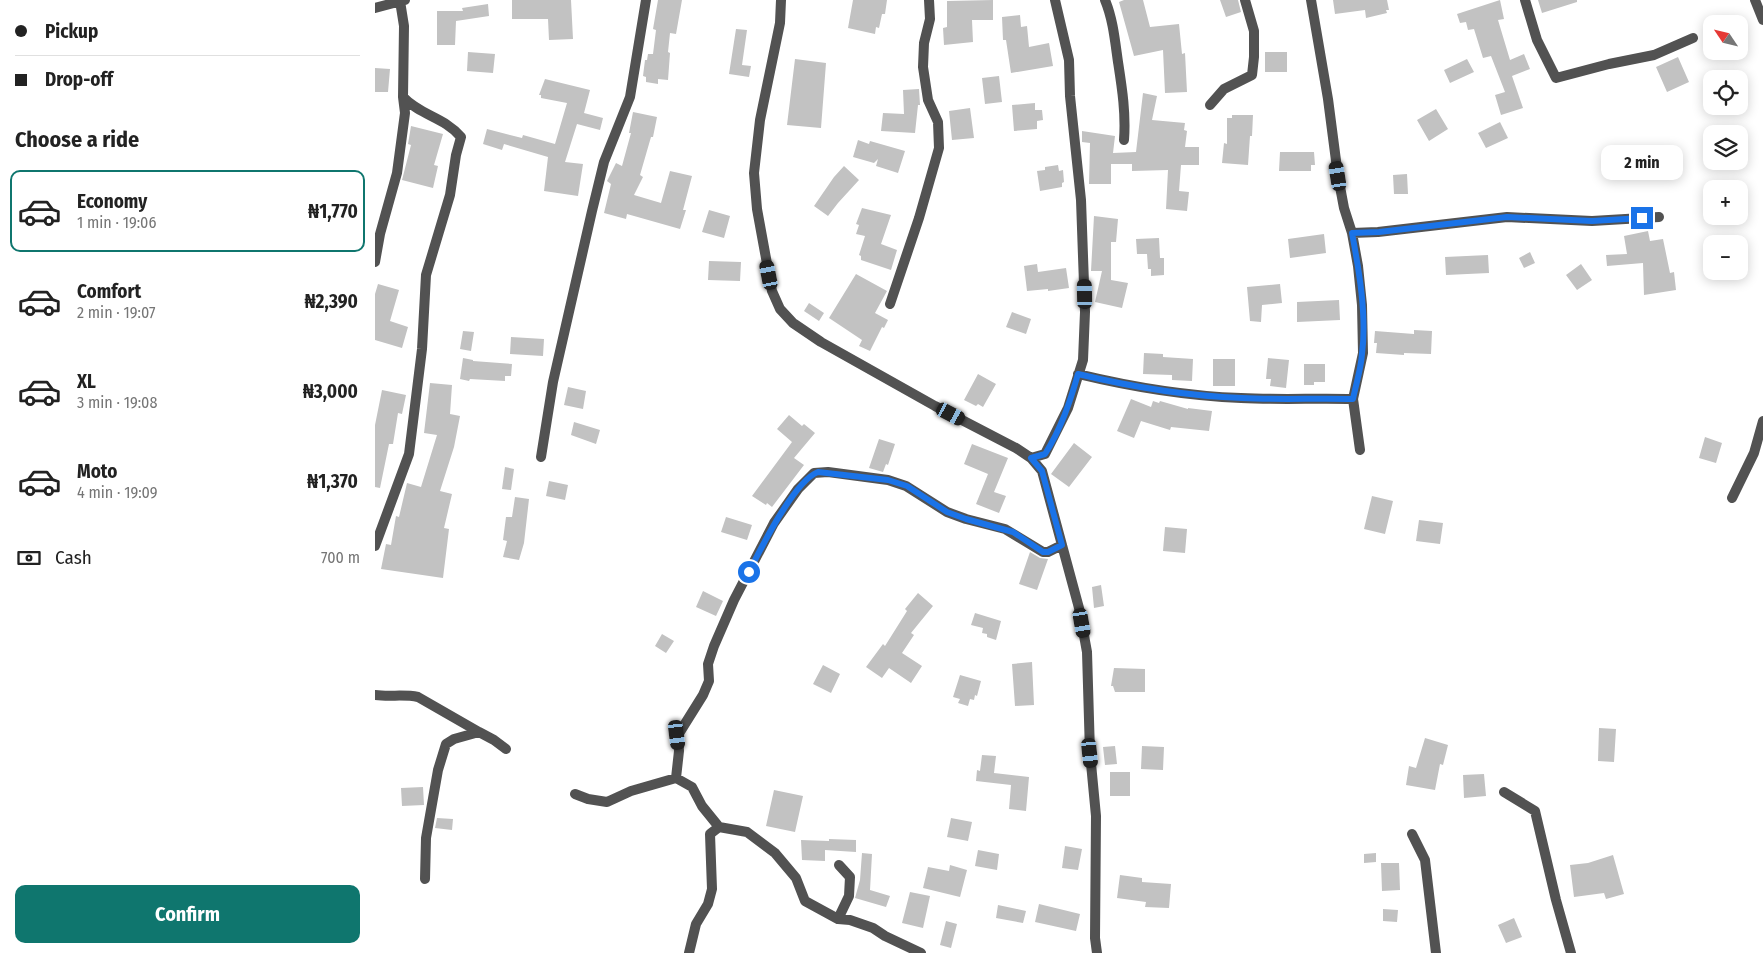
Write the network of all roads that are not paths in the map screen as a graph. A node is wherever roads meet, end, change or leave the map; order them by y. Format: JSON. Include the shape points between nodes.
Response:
{"nodes":[{"id":1,"x":646,"y":0,"type":"edge"},
{"id":2,"x":781,"y":0,"type":"edge"},
{"id":3,"x":929,"y":0,"type":"edge"},
{"id":4,"x":1055,"y":0,"type":"edge"},
{"id":5,"x":1105,"y":0,"type":"edge"},
{"id":6,"x":1245,"y":0,"type":"edge"},
{"id":7,"x":1311,"y":0,"type":"edge"},
{"id":8,"x":1525,"y":0,"type":"edge"},
{"id":9,"x":1755,"y":0,"type":"edge"},
{"id":10,"x":403,"y":1,"type":"edge"},
{"id":11,"x":375,"y":8,"type":"edge"},
{"id":12,"x":1763,"y":20,"type":"edge"},
{"id":13,"x":1693,"y":38,"type":"dead end"},
{"id":14,"x":403,"y":97,"type":"junction"},
{"id":15,"x":1210,"y":105,"type":"dead end"},
{"id":16,"x":1124,"y":140,"type":"dead end"},
{"id":17,"x":1659,"y":217,"type":"dead end"},
{"id":18,"x":1352,"y":233,"type":"junction"},
{"id":19,"x":375,"y":262,"type":"edge"},
{"id":20,"x":889,"y":304,"type":"dead end"},
{"id":21,"x":1078,"y":374,"type":"junction"},
{"id":22,"x":1353,"y":399,"type":"junction"},
{"id":23,"x":1763,"y":421,"type":"edge"},
{"id":24,"x":1360,"y":450,"type":"dead end"},
{"id":25,"x":541,"y":457,"type":"dead end"},
{"id":26,"x":1031,"y":458,"type":"junction"},
{"id":27,"x":1732,"y":498,"type":"dead end"},
{"id":28,"x":1062,"y":545,"type":"junction"},
{"id":29,"x":375,"y":546,"type":"edge"},
{"id":30,"x":376,"y":695,"type":"edge"},
{"id":31,"x":479,"y":732,"type":"junction"},
{"id":32,"x":506,"y":749,"type":"dead end"},
{"id":33,"x":676,"y":778,"type":"junction"},
{"id":34,"x":1504,"y":792,"type":"dead end"},
{"id":35,"x":575,"y":794,"type":"dead end"},
{"id":36,"x":719,"y":827,"type":"junction"},
{"id":37,"x":1412,"y":834,"type":"dead end"},
{"id":38,"x":839,"y":865,"type":"dead end"},
{"id":39,"x":425,"y":879,"type":"dead end"},
{"id":40,"x":838,"y":919,"type":"junction"},
{"id":41,"x":689,"y":953,"type":"edge"},
{"id":42,"x":921,"y":953,"type":"edge"},
{"id":43,"x":1097,"y":953,"type":"edge"},
{"id":44,"x":1436,"y":953,"type":"edge"},
{"id":45,"x":1571,"y":953,"type":"edge"}],
"edges":[{"from":1,"to":25,"type":"street","via":[[630,97],[604,162],[593,202],[553,382]]},
{"from":2,"to":26,"type":"street","via":[[781,23],[760,120],[754,173],[772,291],[780,309],[793,323],[821,342]]},
{"from":3,"to":20,"type":"street","via":[[930,19],[923,67],[928,100],[938,122],[939,148]]},
{"from":4,"to":21,"type":"street","via":[[1069,60],[1069,96],[1084,241],[1083,360]]},
{"from":5,"to":16,"type":"street","via":[[1115,42],[1125,123]]},
{"from":6,"to":15,"type":"street","via":[[1254,31],[1252,75],[1225,88]]},
{"from":7,"to":18,"type":"street","via":[[1338,176]]},
{"from":8,"to":13,"type":"street","via":[[1537,40],[1556,78],[1654,55]]},
{"from":9,"to":12,"type":"street"},
{"from":10,"to":11,"type":"street"},
{"from":10,"to":14,"type":"street"},
{"from":14,"to":19,"type":"street","via":[[405,113],[397,173]]},
{"from":14,"to":29,"type":"street","via":[[411,106],[452,126],[461,137],[450,195],[426,275],[422,349],[409,454]]},
{"from":17,"to":18,"type":"street","via":[[1592,221],[1507,217]]},
{"from":18,"to":22,"type":"street","via":[[1363,305],[1363,353]]},
{"from":21,"to":22,"type":"street","via":[[1128,386],[1213,396]]},
{"from":21,"to":26,"type":"street","via":[[1068,408],[1045,454]]},
{"from":22,"to":24,"type":"street"},
{"from":23,"to":27,"type":"street","via":[[1753,453]]},
{"from":26,"to":28,"type":"street","via":[[1042,471]]},
{"from":28,"to":33,"type":"street","via":[[1043,552],[1013,532],[947,512],[907,486],[888,480],[813,473],[775,523],[733,600],[707,664],[709,681],[677,735]]},
{"from":28,"to":43,"type":"street","via":[[1087,652],[1090,753],[1096,816]]},
{"from":30,"to":31,"type":"street","via":[[418,697]]},
{"from":31,"to":32,"type":"street"},
{"from":31,"to":39,"type":"street","via":[[446,744],[426,838]]},
{"from":33,"to":35,"type":"street","via":[[631,791],[607,802],[588,800]]},
{"from":33,"to":36,"type":"street","via":[[693,787],[702,806]]},
{"from":34,"to":45,"type":"street","via":[[1535,811]]},
{"from":36,"to":40,"type":"street","via":[[747,832],[775,853],[796,878],[805,901]]},
{"from":36,"to":41,"type":"street","via":[[709,834],[712,889],[695,924]]},
{"from":37,"to":44,"type":"street","via":[[1425,860]]},
{"from":38,"to":40,"type":"street","via":[[850,877],[849,896]]},
{"from":40,"to":42,"type":"street","via":[[873,928]]}]}
